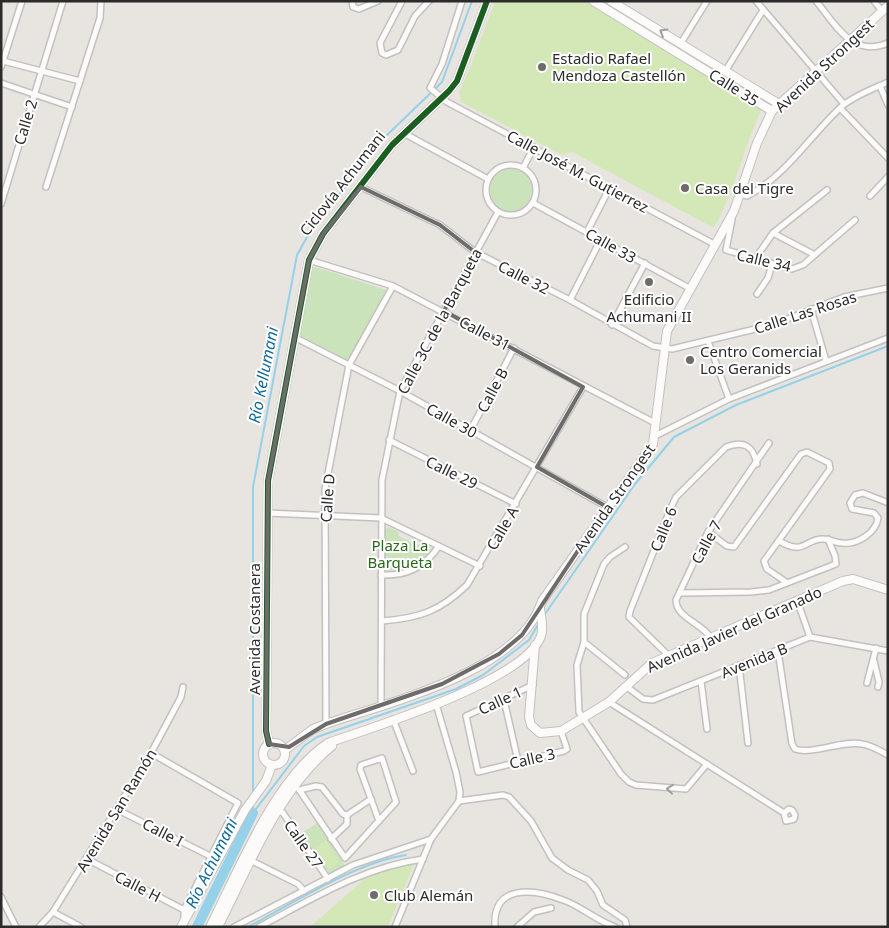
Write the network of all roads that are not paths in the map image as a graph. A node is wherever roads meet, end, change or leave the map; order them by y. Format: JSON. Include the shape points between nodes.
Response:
{"nodes":[{"id":1,"x":22,"y":1,"type":"edge"},
{"id":2,"x":63,"y":1,"type":"edge"},
{"id":3,"x":101,"y":1,"type":"edge"},
{"id":4,"x":352,"y":1,"type":"edge"},
{"id":5,"x":378,"y":1,"type":"edge"},
{"id":6,"x":402,"y":1,"type":"edge"},
{"id":7,"x":429,"y":1,"type":"edge"},
{"id":8,"x":462,"y":1,"type":"edge"},
{"id":9,"x":487,"y":1,"type":"edge"},
{"id":10,"x":593,"y":1,"type":"edge"},
{"id":11,"x":707,"y":1,"type":"edge"},
{"id":12,"x":756,"y":1,"type":"edge"},
{"id":13,"x":816,"y":1,"type":"edge"},
{"id":14,"x":874,"y":1,"type":"edge"},
{"id":15,"x":614,"y":3,"type":"edge"},
{"id":16,"x":885,"y":8,"type":"edge"},
{"id":17,"x":763,"y":10,"type":"junction"},
{"id":18,"x":612,"y":13,"type":"junction"},
{"id":19,"x":644,"y":20,"type":"junction"},
{"id":20,"x":639,"y":29,"type":"junction"},
{"id":21,"x":850,"y":41,"type":"junction"},
{"id":22,"x":680,"y":43,"type":"junction"},
{"id":23,"x":888,"y":43,"type":"edge"},
{"id":24,"x":676,"y":51,"type":"junction"},
{"id":25,"x":3,"y":61,"type":"junction"},
{"id":26,"x":1,"y":67,"type":"edge"},
{"id":27,"x":42,"y":70,"type":"junction"},
{"id":28,"x":726,"y":70,"type":"junction"},
{"id":29,"x":816,"y":70,"type":"junction"},
{"id":30,"x":721,"y":78,"type":"junction"},
{"id":31,"x":80,"y":81,"type":"junction"},
{"id":32,"x":1,"y":82,"type":"edge"},
{"id":33,"x":888,"y":82,"type":"edge"},
{"id":34,"x":880,"y":86,"type":"junction"},
{"id":35,"x":34,"y":95,"type":"junction"},
{"id":36,"x":440,"y":97,"type":"junction"},
{"id":37,"x":779,"y":104,"type":"junction"},
{"id":38,"x":888,"y":105,"type":"edge"},
{"id":39,"x":842,"y":106,"type":"junction"},
{"id":40,"x":72,"y":108,"type":"junction"},
{"id":41,"x":772,"y":111,"type":"junction"},
{"id":42,"x":406,"y":132,"type":"junction"},
{"id":43,"x":534,"y":147,"type":"junction"},
{"id":44,"x":888,"y":158,"type":"edge"},
{"id":45,"x":523,"y":168,"type":"junction"},
{"id":46,"x":888,"y":177,"type":"edge"},
{"id":47,"x":488,"y":179,"type":"junction"},
{"id":48,"x":46,"y":187,"type":"dead end"},
{"id":49,"x":361,"y":187,"type":"junction"},
{"id":50,"x":610,"y":187,"type":"junction"},
{"id":51,"x":827,"y":190,"type":"dead end"},
{"id":52,"x":740,"y":194,"type":"junction"},
{"id":53,"x":870,"y":196,"type":"dead end"},
{"id":54,"x":533,"y":203,"type":"junction"},
{"id":55,"x":1,"y":204,"type":"edge"},
{"id":56,"x":734,"y":211,"type":"junction"},
{"id":57,"x":498,"y":212,"type":"junction"},
{"id":58,"x":855,"y":220,"type":"dead end"},
{"id":59,"x":587,"y":232,"type":"junction"},
{"id":60,"x":773,"y":233,"type":"junction"},
{"id":61,"x":601,"y":239,"type":"junction"},
{"id":62,"x":714,"y":244,"type":"junction"},
{"id":63,"x":475,"y":252,"type":"junction"},
{"id":64,"x":813,"y":254,"type":"junction"},
{"id":65,"x":755,"y":259,"type":"junction"},
{"id":66,"x":309,"y":260,"type":"junction"},
{"id":67,"x":644,"y":263,"type":"junction"},
{"id":68,"x":772,"y":264,"type":"junction"},
{"id":69,"x":393,"y":286,"type":"junction"},
{"id":70,"x":689,"y":288,"type":"junction"},
{"id":71,"x":888,"y":288,"type":"edge"},
{"id":72,"x":757,"y":294,"type":"dead end"},
{"id":73,"x":570,"y":300,"type":"junction"},
{"id":74,"x":811,"y":308,"type":"junction"},
{"id":75,"x":444,"y":311,"type":"junction"},
{"id":76,"x":612,"y":325,"type":"junction"},
{"id":77,"x":294,"y":337,"type":"junction"},
{"id":78,"x":888,"y":338,"type":"edge"},
{"id":79,"x":708,"y":341,"type":"junction"},
{"id":80,"x":514,"y":348,"type":"junction"},
{"id":81,"x":664,"y":349,"type":"junction"},
{"id":82,"x":826,"y":361,"type":"junction"},
{"id":83,"x":350,"y":365,"type":"junction"},
{"id":84,"x":584,"y":387,"type":"junction"},
{"id":85,"x":400,"y":391,"type":"junction"},
{"id":86,"x":729,"y":399,"type":"junction"},
{"id":87,"x":655,"y":423,"type":"junction"},
{"id":88,"x":470,"y":431,"type":"junction"},
{"id":89,"x":655,"y":436,"type":"junction"},
{"id":90,"x":389,"y":440,"type":"junction"},
{"id":91,"x":770,"y":443,"type":"dead end"},
{"id":92,"x":757,"y":464,"type":"junction"},
{"id":93,"x":537,"y":467,"type":"junction"},
{"id":94,"x":886,"y":502,"type":"dead end"},
{"id":95,"x":516,"y":504,"type":"junction"},
{"id":96,"x":607,"y":507,"type":"junction"},
{"id":97,"x":267,"y":513,"type":"junction"},
{"id":98,"x":325,"y":516,"type":"junction"},
{"id":99,"x":381,"y":518,"type":"junction"},
{"id":100,"x":708,"y":532,"type":"junction"},
{"id":101,"x":828,"y":539,"type":"junction"},
{"id":102,"x":779,"y":541,"type":"junction"},
{"id":103,"x":440,"y":546,"type":"junction"},
{"id":104,"x":625,"y":547,"type":"dead end"},
{"id":105,"x":480,"y":566,"type":"junction"},
{"id":106,"x":381,"y":575,"type":"junction"},
{"id":107,"x":786,"y":582,"type":"junction"},
{"id":108,"x":888,"y":590,"type":"edge"},
{"id":109,"x":680,"y":593,"type":"junction"},
{"id":110,"x":797,"y":600,"type":"junction"},
{"id":111,"x":540,"y":612,"type":"junction"},
{"id":112,"x":382,"y":621,"type":"junction"},
{"id":113,"x":710,"y":637,"type":"junction"},
{"id":114,"x":810,"y":637,"type":"junction"},
{"id":115,"x":584,"y":642,"type":"junction"},
{"id":116,"x":535,"y":646,"type":"junction"},
{"id":117,"x":876,"y":648,"type":"junction"},
{"id":118,"x":778,"y":651,"type":"junction"},
{"id":119,"x":888,"y":651,"type":"edge"},
{"id":120,"x":668,"y":655,"type":"junction"},
{"id":121,"x":874,"y":660,"type":"junction"},
{"id":122,"x":739,"y":665,"type":"junction"},
{"id":123,"x":625,"y":675,"type":"dead end"},
{"id":124,"x":701,"y":681,"type":"junction"},
{"id":125,"x":868,"y":683,"type":"dead end"},
{"id":126,"x":533,"y":685,"type":"junction"},
{"id":127,"x":183,"y":687,"type":"dead end"},
{"id":128,"x":627,"y":687,"type":"junction"},
{"id":129,"x":878,"y":687,"type":"dead end"},
{"id":130,"x":504,"y":700,"type":"junction"},
{"id":131,"x":609,"y":702,"type":"junction"},
{"id":132,"x":381,"y":704,"type":"junction"},
{"id":133,"x":436,"y":704,"type":"junction"},
{"id":134,"x":581,"y":718,"type":"junction"},
{"id":135,"x":393,"y":719,"type":"junction"},
{"id":136,"x":326,"y":724,"type":"junction"},
{"id":137,"x":706,"y":729,"type":"dead end"},
{"id":138,"x":562,"y":732,"type":"junction"},
{"id":139,"x":748,"y":743,"type":"dead end"},
{"id":140,"x":269,"y":744,"type":"junction"},
{"id":141,"x":285,"y":750,"type":"junction"},
{"id":142,"x":151,"y":753,"type":"junction"},
{"id":143,"x":888,"y":755,"type":"edge"},
{"id":144,"x":518,"y":761,"type":"junction"},
{"id":145,"x":707,"y":764,"type":"junction"},
{"id":146,"x":272,"y":766,"type":"junction"},
{"id":147,"x":413,"y":771,"type":"dead end"},
{"id":148,"x":478,"y":772,"type":"joint"},
{"id":149,"x":294,"y":786,"type":"junction"},
{"id":150,"x":371,"y":800,"type":"junction"},
{"id":151,"x":459,"y":801,"type":"junction"},
{"id":152,"x":275,"y":808,"type":"junction"},
{"id":153,"x":116,"y":809,"type":"junction"},
{"id":154,"x":784,"y":813,"type":"dead end"},
{"id":155,"x":347,"y":815,"type":"junction"},
{"id":156,"x":379,"y":821,"type":"junction"},
{"id":157,"x":431,"y":838,"type":"junction"},
{"id":158,"x":331,"y":839,"type":"junction"},
{"id":159,"x":210,"y":856,"type":"junction"},
{"id":160,"x":423,"y":858,"type":"junction"},
{"id":161,"x":87,"y":859,"type":"junction"},
{"id":162,"x":249,"y":860,"type":"junction"},
{"id":163,"x":328,"y":878,"type":"junction"},
{"id":164,"x":304,"y":891,"type":"junction"},
{"id":165,"x":1,"y":897,"type":"edge"},
{"id":166,"x":551,"y":908,"type":"dead end"},
{"id":167,"x":187,"y":911,"type":"junction"},
{"id":168,"x":53,"y":912,"type":"junction"},
{"id":169,"x":183,"y":924,"type":"edge"},
{"id":170,"x":16,"y":927,"type":"edge"},
{"id":171,"x":39,"y":927,"type":"edge"},
{"id":172,"x":81,"y":927,"type":"edge"},
{"id":173,"x":210,"y":927,"type":"edge"},
{"id":174,"x":218,"y":927,"type":"edge"},
{"id":175,"x":234,"y":927,"type":"edge"},
{"id":176,"x":259,"y":927,"type":"edge"},
{"id":177,"x":395,"y":927,"type":"edge"},
{"id":178,"x":495,"y":927,"type":"edge"},
{"id":179,"x":517,"y":927,"type":"edge"},
{"id":180,"x":615,"y":927,"type":"edge"},
{"id":181,"x":628,"y":927,"type":"edge"}],
"edges":[{"from":1,"to":25,"type":"street"},
{"from":2,"to":27,"type":"street"},
{"from":3,"to":31,"type":"street","via":[[100,18]]},
{"from":4,"to":5,"type":"street","via":[[353,7],[359,9]]},
{"from":6,"to":7,"type":"street","via":[[380,44],[386,55],[398,50],[415,16]]},
{"from":8,"to":36,"type":"street","name":"Calle José M. Gutierrez","via":[[442,64],[430,88]]},
{"from":9,"to":36,"type":"street","name":"Avenida Costanera","via":[[457,81]]},
{"from":10,"to":18,"type":"street","name":"Calle 35"},
{"from":11,"to":22,"type":"street"},
{"from":12,"to":17,"type":"street"},
{"from":13,"to":21,"type":"street"},
{"from":14,"to":16,"type":"street"},
{"from":15,"to":18,"type":"street"},
{"from":15,"to":19,"type":"street","name":"Calle 35"},
{"from":16,"to":21,"type":"street","name":"Avenida Strongest"},
{"from":17,"to":28,"type":"street"},
{"from":17,"to":29,"type":"street"},
{"from":18,"to":20,"type":"street","name":"Calle 35"},
{"from":19,"to":20,"type":"street"},
{"from":22,"to":19,"type":"street","name":"Calle 35","one_way":true},
{"from":20,"to":24,"type":"street","name":"Calle 35"},
{"from":21,"to":23,"type":"street","via":[[868,48]]},
{"from":21,"to":29,"type":"street","name":"Avenida Strongest"},
{"from":22,"to":24,"type":"street"},
{"from":22,"to":28,"type":"street","name":"Calle 35"},
{"from":24,"to":30,"type":"street","name":"Calle 35"},
{"from":25,"to":26,"type":"street"},
{"from":25,"to":27,"type":"street"},
{"from":27,"to":31,"type":"street"},
{"from":27,"to":35,"type":"street","name":"Calle 2"},
{"from":28,"to":30,"type":"street"},
{"from":28,"to":37,"type":"street","name":"Calle 35"},
{"from":29,"to":37,"type":"street","name":"Avenida Strongest"},
{"from":29,"to":39,"type":"street"},
{"from":30,"to":41,"type":"street","name":"Calle 35"},
{"from":31,"to":40,"type":"street"},
{"from":32,"to":35,"type":"street"},
{"from":33,"to":34,"type":"street"},
{"from":34,"to":38,"type":"street"},
{"from":34,"to":39,"type":"street"},
{"from":35,"to":40,"type":"street"},
{"from":35,"to":55,"type":"street","name":"Calle 2"},
{"from":36,"to":42,"type":"street","name":"Avenida Costanera"},
{"from":36,"to":43,"type":"street","name":"Calle José M. Gutierrez"},
{"from":37,"to":41,"type":"street","name":"Avenida Strongest"},
{"from":39,"to":44,"type":"street"},
{"from":39,"to":52,"type":"street","via":[[782,171],[747,196]]},
{"from":40,"to":48,"type":"street"},
{"from":41,"to":52,"type":"street","name":"Avenida Strongest"},
{"from":42,"to":47,"type":"street"},
{"from":42,"to":49,"type":"street","name":"Avenida Costanera","via":[[392,145]]},
{"from":43,"to":45,"type":"street"},
{"from":43,"to":50,"type":"street","name":"Calle José M. Gutierrez"},
{"from":45,"to":47,"type":"street","via":[[501,167]]},
{"from":45,"to":54,"type":"street","via":[[536,187]]},
{"from":46,"to":53,"type":"street"},
{"from":47,"to":57,"type":"street","via":[[488,200]]},
{"from":49,"to":63,"type":"street","name":"Calle 32","via":[[440,225]]},
{"from":49,"to":66,"type":"street","name":"Avenida Costanera","via":[[318,242]]},
{"from":50,"to":59,"type":"street"},
{"from":50,"to":62,"type":"street","name":"Calle José M. Gutierrez"},
{"from":51,"to":60,"type":"street"},
{"from":52,"to":56,"type":"street","name":"Avenida Strongest"},
{"from":54,"to":57,"type":"street","via":[[521,213]]},
{"from":54,"to":59,"type":"street","name":"Calle 33"},
{"from":56,"to":62,"type":"street","name":"Avenida Strongest"},
{"from":56,"to":65,"type":"street","name":"Calle 34","via":[[726,250]]},
{"from":57,"to":63,"type":"street","name":"Calle 3C de la Barqueta"},
{"from":58,"to":64,"type":"street","name":"Calle 34"},
{"from":59,"to":61,"type":"street","name":"Calle 33"},
{"from":60,"to":64,"type":"street"},
{"from":60,"to":65,"type":"street"},
{"from":61,"to":67,"type":"street","name":"Calle 33"},
{"from":61,"to":73,"type":"street"},
{"from":62,"to":70,"type":"street","name":"Avenida Strongest"},
{"from":63,"to":73,"type":"street","name":"Calle 32"},
{"from":63,"to":75,"type":"street","name":"Calle 3C de la Barqueta"},
{"from":64,"to":68,"type":"street","name":"Calle 34","via":[[798,268]]},
{"from":65,"to":68,"type":"street","name":"Calle 34"},
{"from":66,"to":69,"type":"street","name":"Calle 31"},
{"from":66,"to":77,"type":"street","name":"Avenida Costanera"},
{"from":67,"to":70,"type":"street","name":"Calle 33"},
{"from":67,"to":76,"type":"street"},
{"from":68,"to":72,"type":"street","via":[[768,278]]},
{"from":69,"to":75,"type":"street","name":"Calle 31"},
{"from":69,"to":83,"type":"street","name":"Calle D"},
{"from":70,"to":81,"type":"street","name":"Avenida Strongest","via":[[666,331]]},
{"from":71,"to":74,"type":"street","name":"Calle Las Rosas"},
{"from":73,"to":76,"type":"street","name":"Calle 32"},
{"from":74,"to":79,"type":"street","name":"Calle Las Rosas","via":[[772,325]]},
{"from":74,"to":82,"type":"street"},
{"from":75,"to":80,"type":"street","name":"Calle 31"},
{"from":75,"to":85,"type":"street","name":"Calle 3C de la Barqueta"},
{"from":76,"to":81,"type":"street","name":"Calle 32"},
{"from":77,"to":83,"type":"street","name":"Calle 30"},
{"from":77,"to":97,"type":"street","name":"Avenida Costanera","via":[[268,481]]},
{"from":78,"to":82,"type":"street"},
{"from":79,"to":81,"type":"street","name":"Calle Las Rosas"},
{"from":79,"to":86,"type":"street"},
{"from":80,"to":84,"type":"street","name":"Calle 31"},
{"from":80,"to":88,"type":"street","name":"Calle B"},
{"from":81,"to":87,"type":"street","name":"Avenida Strongest"},
{"from":82,"to":86,"type":"street"},
{"from":83,"to":85,"type":"street","name":"Calle 30"},
{"from":83,"to":98,"type":"street","name":"Calle D","via":[[325,489]]},
{"from":84,"to":87,"type":"street","name":"Calle 31"},
{"from":84,"to":93,"type":"street","name":"Calle A"},
{"from":85,"to":88,"type":"street","name":"Calle 30"},
{"from":85,"to":90,"type":"street","name":"Calle 3C de la Barqueta"},
{"from":86,"to":89,"type":"street"},
{"from":87,"to":89,"type":"street","name":"Avenida Strongest"},
{"from":88,"to":93,"type":"street","name":"Calle 30"},
{"from":89,"to":96,"type":"street","name":"Avenida Strongest","via":[[649,452]]},
{"from":90,"to":95,"type":"street","name":"Calle 29"},
{"from":90,"to":99,"type":"street","name":"Calle 3C de la Barqueta","via":[[382,480]]},
{"from":91,"to":92,"type":"street","name":"Calle 7"},
{"from":92,"to":100,"type":"street","name":"Calle 7"},
{"from":92,"to":120,"type":"street","name":"Calle 6","via":[[754,451],[749,447],[737,444],[726,447],[676,497],[629,617]]},
{"from":93,"to":95,"type":"street","name":"Calle A"},
{"from":93,"to":96,"type":"street","name":"Calle 30"},
{"from":94,"to":101,"type":"street","via":[[863,492],[855,495],[850,503],[852,509],[874,514],[878,522],[861,540],[845,543]]},
{"from":95,"to":105,"type":"street","name":"Calle A"},
{"from":96,"to":111,"type":"street","name":"Avenida Strongest","via":[[542,601]]},
{"from":97,"to":98,"type":"street"},
{"from":97,"to":140,"type":"street","name":"Avenida Costanera","via":[[266,731]]},
{"from":98,"to":99,"type":"street"},
{"from":98,"to":136,"type":"street","name":"Calle D"},
{"from":99,"to":103,"type":"street"},
{"from":99,"to":106,"type":"street","name":"Calle 3C de la Barqueta"},
{"from":100,"to":102,"type":"street","via":[[727,546],[734,547],[801,454],[807,452],[829,463],[830,469]]},
{"from":100,"to":109,"type":"street","name":"Calle 7"},
{"from":101,"to":102,"type":"street","via":[[797,548]]},
{"from":101,"to":107,"type":"street","via":[[836,564]]},
{"from":102,"to":107,"type":"street","via":[[764,564]]},
{"from":103,"to":105,"type":"street"},
{"from":103,"to":106,"type":"street","via":[[432,558],[408,573]]},
{"from":104,"to":115,"type":"street","via":[[604,564],[584,614]]},
{"from":105,"to":112,"type":"street","name":"Calle A","via":[[450,602],[429,613]]},
{"from":106,"to":112,"type":"street","name":"Calle 3C de la Barqueta"},
{"from":107,"to":109,"type":"street","via":[[768,590],[751,592]]},
{"from":108,"to":110,"type":"street","name":"Avenida Javier del Granado","via":[[853,580],[839,582]]},
{"from":109,"to":113,"type":"street","via":[[676,600],[677,608],[704,628]]},
{"from":110,"to":113,"type":"street","name":"Avenida Javier del Granado"},
{"from":110,"to":114,"type":"street"},
{"from":111,"to":116,"type":"street","via":[[541,635]]},
{"from":111,"to":132,"type":"street","name":"Avenida Strongest","via":[[522,635],[499,654],[442,684]]},
{"from":112,"to":132,"type":"street","name":"Calle 3C de la Barqueta"},
{"from":113,"to":120,"type":"street","name":"Avenida Javier del Granado"},
{"from":114,"to":117,"type":"street"},
{"from":114,"to":118,"type":"street","name":"Avenida B"},
{"from":115,"to":123,"type":"street"},
{"from":115,"to":134,"type":"street","via":[[577,664],[577,704]]},
{"from":116,"to":126,"type":"street"},
{"from":116,"to":133,"type":"street","via":[[473,689]]},
{"from":117,"to":119,"type":"street"},
{"from":117,"to":121,"type":"street"},
{"from":118,"to":122,"type":"street","name":"Avenida B"},
{"from":118,"to":143,"type":"street","via":[[792,744],[798,750],[862,744]]},
{"from":120,"to":128,"type":"street","name":"Avenida Javier del Granado","via":[[642,669]]},
{"from":121,"to":125,"type":"street"},
{"from":121,"to":129,"type":"street"},
{"from":122,"to":124,"type":"street","name":"Avenida B"},
{"from":122,"to":139,"type":"street"},
{"from":124,"to":128,"type":"street","name":"Avenida B","via":[[649,700]]},
{"from":124,"to":137,"type":"street"},
{"from":126,"to":130,"type":"street","name":"Calle 1"},
{"from":126,"to":138,"type":"street","via":[[531,725],[540,733]]},
{"from":127,"to":142,"type":"street","name":"Avenida San Ramón","via":[[181,697]]},
{"from":128,"to":131,"type":"street","name":"Avenida Javier del Granado"},
{"from":130,"to":144,"type":"street"},
{"from":130,"to":148,"type":"street","name":"Calle 1","via":[[466,716]]},
{"from":131,"to":134,"type":"street","name":"Avenida Javier del Granado"},
{"from":131,"to":145,"type":"street"},
{"from":132,"to":136,"type":"street","name":"Avenida Strongest"},
{"from":133,"to":135,"type":"street"},
{"from":133,"to":151,"type":"street","via":[[456,772]]},
{"from":134,"to":138,"type":"street","name":"Avenida Javier del Granado"},
{"from":145,"to":134,"type":"street","one_way":true,"via":[[686,789],[629,782]]},
{"from":135,"to":147,"type":"street"},
{"from":135,"to":149,"type":"street","via":[[341,738]]},
{"from":136,"to":141,"type":"street","name":"Avenida Strongest","via":[[313,729]]},
{"from":138,"to":144,"type":"street","name":"Calle 3","via":[[567,743],[564,751]]},
{"from":140,"to":141,"type":"street","via":[[278,743]]},
{"from":140,"to":146,"type":"street","via":[[263,756]]},
{"from":141,"to":146,"type":"street","via":[[284,761]]},
{"from":142,"to":153,"type":"street","name":"Avenida San Ramón"},
{"from":142,"to":159,"type":"street","via":[[238,803]]},
{"from":144,"to":148,"type":"street","name":"Calle 3"},
{"from":145,"to":154,"type":"street"},
{"from":146,"to":167,"type":"street"},
{"from":149,"to":152,"type":"street"},
{"from":149,"to":155,"type":"street","via":[[322,787]]},
{"from":149,"to":158,"type":"street"},
{"from":150,"to":155,"type":"street"},
{"from":150,"to":156,"type":"street"},
{"from":150,"to":156,"type":"street","via":[[360,767],[382,758],[396,802]]},
{"from":151,"to":157,"type":"street"},
{"from":151,"to":181,"type":"street","via":[[508,797],[531,821],[552,858],[588,880],[603,905],[625,920]]},
{"from":152,"to":162,"type":"street"},
{"from":152,"to":163,"type":"street","name":"Calle 27","via":[[282,813]]},
{"from":153,"to":159,"type":"street","name":"Calle I"},
{"from":153,"to":161,"type":"street","name":"Avenida San Ramón"},
{"from":155,"to":158,"type":"street","via":[[347,824]]},
{"from":156,"to":158,"type":"street","via":[[344,858]]},
{"from":157,"to":160,"type":"street"},
{"from":157,"to":163,"type":"street","via":[[367,859]]},
{"from":159,"to":167,"type":"street"},
{"from":160,"to":176,"type":"street","via":[[362,874]]},
{"from":160,"to":177,"type":"street"},
{"from":161,"to":167,"type":"street","name":"Calle H"},
{"from":161,"to":168,"type":"street","name":"Avenida San Ramón"},
{"from":162,"to":164,"type":"street","via":[[298,884]]},
{"from":162,"to":173,"type":"street"},
{"from":162,"to":174,"type":"street"},
{"from":163,"to":164,"type":"street"},
{"from":164,"to":175,"type":"street"},
{"from":165,"to":170,"type":"street"},
{"from":166,"to":179,"type":"street","via":[[534,912]]},
{"from":167,"to":169,"type":"street"},
{"from":168,"to":171,"type":"street","name":"Avenida San Ramón"},
{"from":168,"to":172,"type":"street"},
{"from":178,"to":180,"type":"street","via":[[497,909],[504,899],[517,891],[566,900],[584,913]]}]}
